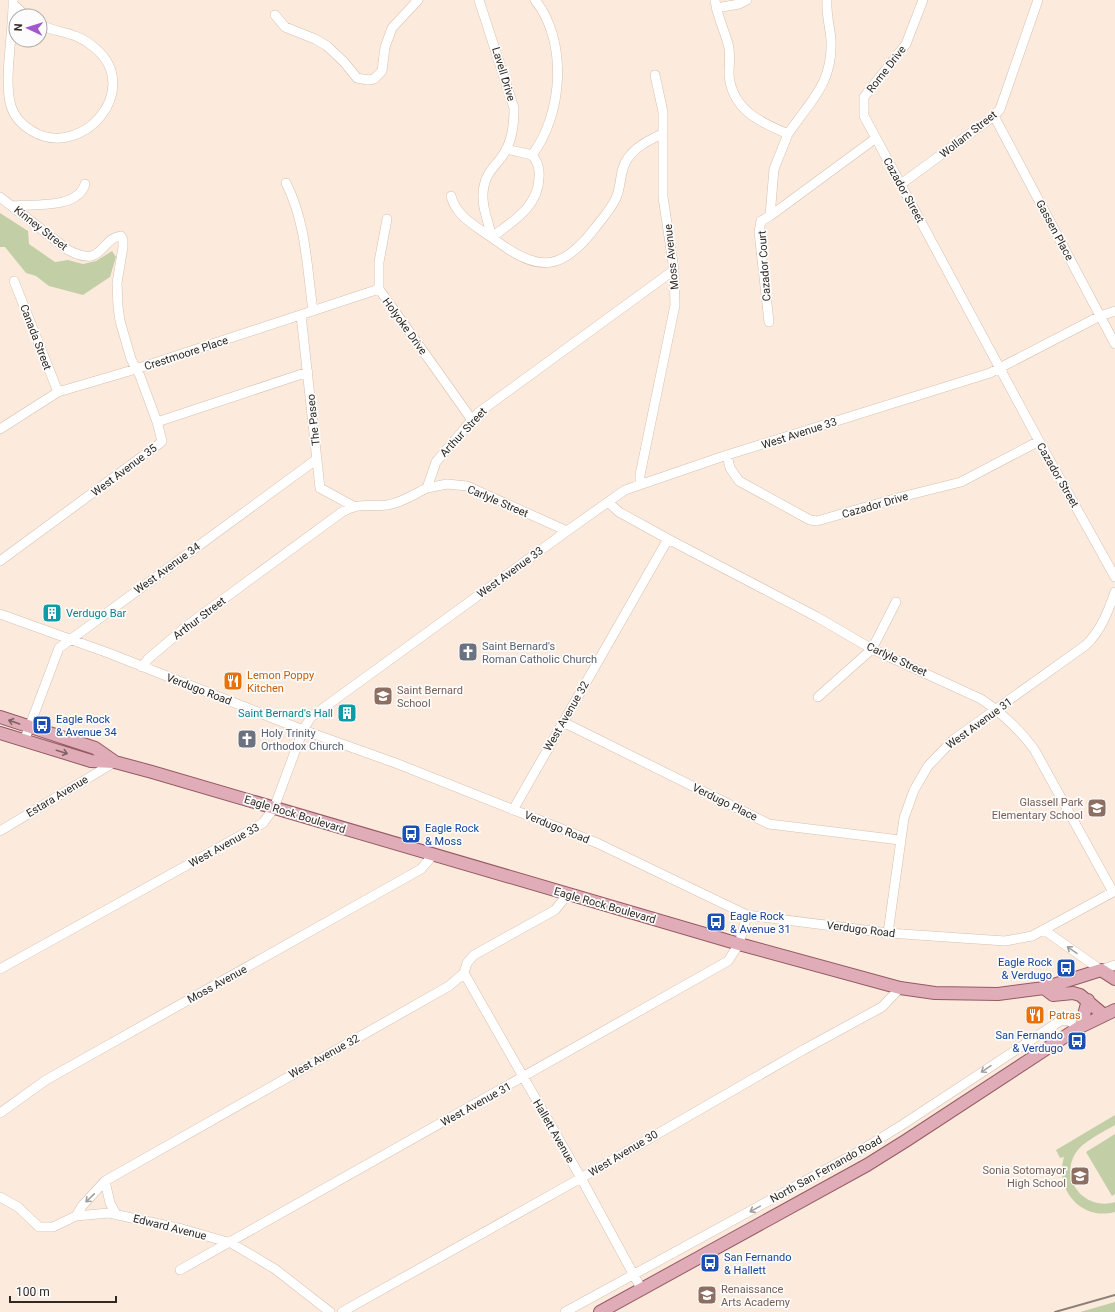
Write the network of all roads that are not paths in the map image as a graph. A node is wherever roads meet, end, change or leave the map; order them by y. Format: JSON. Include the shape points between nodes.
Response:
{"nodes":[{"id":1,"x":418,"y":0,"type":"edge"},
{"id":2,"x":479,"y":0,"type":"edge"},
{"id":3,"x":535,"y":0,"type":"edge"},
{"id":4,"x":747,"y":0,"type":"edge"},
{"id":5,"x":827,"y":0,"type":"edge"},
{"id":6,"x":922,"y":0,"type":"edge"},
{"id":7,"x":1038,"y":0,"type":"edge"},
{"id":8,"x":716,"y":4,"type":"edge"},
{"id":9,"x":275,"y":15,"type":"dead end"},
{"id":10,"x":48,"y":27,"type":"edge"},
{"id":11,"x":11,"y":48,"type":"edge"},
{"id":12,"x":655,"y":75,"type":"dead end"},
{"id":13,"x":994,"y":116,"type":"junction"},
{"id":14,"x":662,"y":134,"type":"junction"},
{"id":15,"x":788,"y":134,"type":"junction"},
{"id":16,"x":876,"y":138,"type":"junction"},
{"id":17,"x":506,"y":149,"type":"junction"},
{"id":18,"x":532,"y":155,"type":"junction"},
{"id":19,"x":286,"y":183,"type":"dead end"},
{"id":20,"x":85,"y":184,"type":"dead end"},
{"id":21,"x":901,"y":184,"type":"junction"},
{"id":22,"x":451,"y":196,"type":"dead end"},
{"id":23,"x":0,"y":197,"type":"edge"},
{"id":24,"x":12,"y":206,"type":"junction"},
{"id":25,"x":770,"y":216,"type":"junction"},
{"id":26,"x":387,"y":219,"type":"dead end"},
{"id":27,"x":492,"y":237,"type":"junction"},
{"id":28,"x":674,"y":270,"type":"junction"},
{"id":29,"x":14,"y":281,"type":"dead end"},
{"id":30,"x":379,"y":290,"type":"junction"},
{"id":31,"x":313,"y":311,"type":"junction"},
{"id":32,"x":1115,"y":311,"type":"edge"},
{"id":33,"x":301,"y":315,"type":"junction"},
{"id":34,"x":1100,"y":316,"type":"junction"},
{"id":35,"x":768,"y":322,"type":"dead end"},
{"id":36,"x":1115,"y":344,"type":"edge"},
{"id":37,"x":136,"y":369,"type":"junction"},
{"id":38,"x":1001,"y":369,"type":"junction"},
{"id":39,"x":308,"y":372,"type":"junction"},
{"id":40,"x":58,"y":392,"type":"junction"},
{"id":41,"x":472,"y":420,"type":"junction"},
{"id":42,"x":157,"y":422,"type":"junction"},
{"id":43,"x":0,"y":429,"type":"edge"},
{"id":44,"x":1039,"y":441,"type":"junction"},
{"id":45,"x":726,"y":456,"type":"junction"},
{"id":46,"x":317,"y":459,"type":"junction"},
{"id":47,"x":640,"y":484,"type":"junction"},
{"id":48,"x":427,"y":488,"type":"junction"},
{"id":49,"x":608,"y":502,"type":"junction"},
{"id":50,"x":353,"y":506,"type":"junction"},
{"id":51,"x":567,"y":530,"type":"junction"},
{"id":52,"x":668,"y":539,"type":"junction"},
{"id":53,"x":0,"y":561,"type":"edge"},
{"id":54,"x":1115,"y":577,"type":"edge"},
{"id":55,"x":1115,"y":592,"type":"edge"},
{"id":56,"x":896,"y":602,"type":"dead end"},
{"id":57,"x":0,"y":614,"type":"edge"},
{"id":58,"x":70,"y":640,"type":"junction"},
{"id":59,"x":872,"y":649,"type":"junction"},
{"id":60,"x":142,"y":667,"type":"junction"},
{"id":61,"x":818,"y":697,"type":"dead end"},
{"id":62,"x":997,"y":710,"type":"junction"},
{"id":63,"x":0,"y":717,"type":"edge"},
{"id":64,"x":563,"y":722,"type":"junction"},
{"id":65,"x":30,"y":728,"type":"junction"},
{"id":66,"x":303,"y":730,"type":"junction"},
{"id":67,"x":0,"y":733,"type":"edge"},
{"id":68,"x":24,"y":741,"type":"junction"},
{"id":69,"x":115,"y":762,"type":"junction"},
{"id":70,"x":274,"y":808,"type":"junction"},
{"id":71,"x":513,"y":810,"type":"junction"},
{"id":72,"x":0,"y":831,"type":"edge"},
{"id":73,"x":900,"y":840,"type":"junction"},
{"id":74,"x":432,"y":855,"type":"junction"},
{"id":75,"x":1114,"y":891,"type":"edge"},
{"id":76,"x":568,"y":894,"type":"junction"},
{"id":77,"x":747,"y":915,"type":"junction"},
{"id":78,"x":1044,"y":930,"type":"junction"},
{"id":79,"x":888,"y":933,"type":"junction"},
{"id":80,"x":738,"y":944,"type":"junction"},
{"id":81,"x":1115,"y":965,"type":"edge"},
{"id":82,"x":0,"y":969,"type":"edge"},
{"id":83,"x":1101,"y":970,"type":"junction"},
{"id":84,"x":464,"y":973,"type":"junction"},
{"id":85,"x":1115,"y":979,"type":"edge"},
{"id":86,"x":900,"y":988,"type":"junction"},
{"id":87,"x":1044,"y":988,"type":"junction"},
{"id":88,"x":1088,"y":1000,"type":"junction"},
{"id":89,"x":1110,"y":1012,"type":"edge"},
{"id":90,"x":1080,"y":1027,"type":"junction"},
{"id":91,"x":523,"y":1077,"type":"junction"},
{"id":92,"x":0,"y":1113,"type":"edge"},
{"id":93,"x":581,"y":1178,"type":"junction"},
{"id":94,"x":105,"y":1181,"type":"junction"},
{"id":95,"x":0,"y":1197,"type":"edge"},
{"id":96,"x":116,"y":1214,"type":"junction"},
{"id":97,"x":76,"y":1216,"type":"junction"},
{"id":98,"x":231,"y":1243,"type":"junction"},
{"id":99,"x":180,"y":1270,"type":"dead end"},
{"id":100,"x":635,"y":1275,"type":"junction"},
{"id":101,"x":642,"y":1290,"type":"junction"},
{"id":102,"x":330,"y":1312,"type":"edge"},
{"id":103,"x":342,"y":1312,"type":"edge"},
{"id":104,"x":566,"y":1312,"type":"edge"},
{"id":105,"x":600,"y":1312,"type":"edge"}],
"edges":[{"from":1,"to":9,"type":"street","via":[[392,28],[385,47],[382,71],[374,79],[368,80],[357,78],[327,46],[285,27]]},
{"from":2,"to":17,"type":"street","name":"Lavell Drive","via":[[514,108],[513,130]]},
{"from":3,"to":18,"type":"street","via":[[552,31],[558,67],[553,107],[540,145]]},
{"from":4,"to":8,"type":"street","via":[[739,4]]},
{"from":5,"to":15,"type":"street","via":[[831,52],[825,78],[812,104]]},
{"from":6,"to":16,"type":"street","name":"Rome Drive","via":[[906,44],[864,96],[864,116]]},
{"from":7,"to":13,"type":"street","name":"Wollam Street","via":[[1000,109]]},
{"from":8,"to":15,"type":"street","via":[[728,44],[731,85],[738,102],[752,117]]},
{"from":10,"to":11,"type":"street","via":[[75,35],[101,54],[109,66],[113,80],[113,90],[103,115],[78,134],[49,138],[36,134],[22,123],[12,107],[9,89]]},
{"from":12,"to":14,"type":"street","name":"Moss Avenue","via":[[663,112]]},
{"from":13,"to":21,"type":"street","name":"Wollam Street"},
{"from":13,"to":34,"type":"street","name":"Gassen Place"},
{"from":14,"to":27,"type":"street","via":[[639,146],[627,158],[614,203],[582,246],[570,255],[548,262],[530,261],[516,255]]},
{"from":14,"to":28,"type":"street","name":"Moss Avenue","via":[[663,197]]},
{"from":15,"to":25,"type":"street","via":[[774,169]]},
{"from":16,"to":21,"type":"street","name":"Cazador Street"},
{"from":16,"to":25,"type":"street"},
{"from":17,"to":18,"type":"street"},
{"from":17,"to":27,"type":"street","name":"Lavell Drive","via":[[490,171],[483,187],[483,202]]},
{"from":18,"to":27,"type":"street","via":[[538,162],[540,174],[535,198],[523,213]]},
{"from":19,"to":31,"type":"street","via":[[294,197],[302,225]]},
{"from":20,"to":24,"type":"street","via":[[80,194],[70,201]]},
{"from":21,"to":38,"type":"street","name":"Cazador Street"},
{"from":22,"to":27,"type":"street","via":[[459,214]]},
{"from":23,"to":24,"type":"street","name":"Kinney Street"},
{"from":24,"to":37,"type":"street","name":"Kinney Street","via":[[76,254],[91,256],[98,253],[116,236],[121,236],[123,247],[118,307],[130,359]]},
{"from":25,"to":35,"type":"street","name":"Cazador Court","via":[[762,220],[759,232]]},
{"from":26,"to":30,"type":"street","name":"Holyoke Drive","via":[[380,254]]},
{"from":28,"to":41,"type":"street","name":"Arthur Street","via":[[478,413]]},
{"from":28,"to":47,"type":"street","name":"Moss Avenue","via":[[675,305]]},
{"from":29,"to":40,"type":"street","name":"Canada Street"},
{"from":30,"to":31,"type":"street","name":"Crestmoore Place"},
{"from":30,"to":41,"type":"street","name":"Holyoke Drive"},
{"from":31,"to":33,"type":"street","name":"Crestmoore Place"},
{"from":32,"to":34,"type":"street","name":"West Avenue 33"},
{"from":33,"to":37,"type":"street","name":"Crestmoore Place"},
{"from":33,"to":39,"type":"street","name":"The Paseo"},
{"from":34,"to":36,"type":"street","name":"Gassen Place"},
{"from":34,"to":38,"type":"street","name":"West Avenue 33"},
{"from":37,"to":40,"type":"street","name":"Crestmoore Place"},
{"from":37,"to":42,"type":"street","name":"Kinney Street"},
{"from":38,"to":44,"type":"street","name":"Cazador Street"},
{"from":38,"to":45,"type":"street","name":"West Avenue 33"},
{"from":39,"to":42,"type":"street"},
{"from":39,"to":46,"type":"street","name":"The Paseo"},
{"from":40,"to":43,"type":"street","name":"Crestmoore Place"},
{"from":41,"to":48,"type":"street","name":"Arthur Street","via":[[436,462]]},
{"from":42,"to":53,"type":"street","name":"West Avenue 35","via":[[162,436],[159,444]]},
{"from":44,"to":45,"type":"street","name":"Cazador Drive","via":[[961,482],[817,521],[810,520],[739,481]]},
{"from":44,"to":54,"type":"street","name":"Cazador Street"},
{"from":45,"to":47,"type":"street","name":"West Avenue 33"},
{"from":46,"to":50,"type":"street","name":"The Paseo","via":[[320,488]]},
{"from":46,"to":58,"type":"street","name":"West Avenue 34"},
{"from":47,"to":49,"type":"street","name":"West Avenue 33","via":[[625,490]]},
{"from":48,"to":50,"type":"street","via":[[406,500],[387,505]]},
{"from":48,"to":51,"type":"street","name":"Carlyle Street","via":[[447,484],[466,486]]},
{"from":49,"to":51,"type":"street","name":"West Avenue 33"},
{"from":49,"to":52,"type":"street","name":"Carlyle Street","via":[[619,512]]},
{"from":50,"to":60,"type":"street","name":"Arthur Street","via":[[188,625]]},
{"from":51,"to":66,"type":"street","name":"West Avenue 33","via":[[311,717]]},
{"from":52,"to":59,"type":"street","name":"Carlyle Street","via":[[817,617]]},
{"from":52,"to":64,"type":"street","name":"West Avenue 32"},
{"from":55,"to":62,"type":"street","name":"West Avenue 31","via":[[1104,622],[1090,641]]},
{"from":56,"to":59,"type":"street"},
{"from":57,"to":58,"type":"street","name":"Verdugo Road"},
{"from":58,"to":60,"type":"street","name":"Verdugo Road"},
{"from":58,"to":65,"type":"street","name":"West Avenue 34","via":[[59,648]]},
{"from":59,"to":61,"type":"street"},
{"from":59,"to":62,"type":"street","name":"Carlyle Street","via":[[981,699]]},
{"from":60,"to":66,"type":"street","name":"Verdugo Road"},
{"from":62,"to":73,"type":"street","name":"West Avenue 31","via":[[953,740],[928,766],[909,801]]},
{"from":62,"to":75,"type":"street","name":"Carlyle Street","via":[[1020,730],[1034,749]]},
{"from":65,"to":63,"type":"main road","name":"Eagle Rock Boulevard","one_way":true},
{"from":64,"to":71,"type":"street","name":"West Avenue 32"},
{"from":64,"to":73,"type":"street","name":"Verdugo Place","via":[[769,824]]},
{"from":65,"to":68,"type":"street","name":"West Avenue 34"},
{"from":65,"to":69,"type":"main road","name":"Eagle Rock Boulevard","via":[[95,748]]},
{"from":66,"to":70,"type":"street","name":"West Avenue 33"},
{"from":66,"to":71,"type":"street","name":"Verdugo Road","via":[[398,764]]},
{"from":67,"to":68,"type":"main road","name":"Eagle Rock Boulevard"},
{"from":68,"to":69,"type":"main road","name":"Eagle Rock Boulevard","one_way":true,"via":[[91,761]]},
{"from":69,"to":70,"type":"main road","name":"Eagle Rock Boulevard"},
{"from":69,"to":72,"type":"street","name":"Estara Avenue"},
{"from":70,"to":74,"type":"main road","name":"Eagle Rock Boulevard"},
{"from":70,"to":82,"type":"street","name":"West Avenue 33","via":[[263,823]]},
{"from":71,"to":77,"type":"street","name":"Verdugo Road","via":[[597,843]]},
{"from":73,"to":79,"type":"street","name":"West Avenue 31"},
{"from":74,"to":76,"type":"main road","name":"Eagle Rock Boulevard"},
{"from":74,"to":92,"type":"street","name":"Moss Avenue","via":[[421,869],[46,1080]]},
{"from":75,"to":78,"type":"street"},
{"from":76,"to":80,"type":"main road","name":"Eagle Rock Boulevard"},
{"from":76,"to":84,"type":"street","name":"West Avenue 32","via":[[555,910],[474,955],[467,963]]},
{"from":77,"to":79,"type":"street","name":"Verdugo Road"},
{"from":77,"to":80,"type":"street","name":"West Avenue 31"},
{"from":78,"to":79,"type":"street","name":"Verdugo Road","via":[[1032,936],[1005,941]]},
{"from":83,"to":78,"type":"street","one_way":true},
{"from":80,"to":86,"type":"main road","name":"Eagle Rock Boulevard"},
{"from":80,"to":91,"type":"street","name":"West Avenue 31","via":[[728,961]]},
{"from":81,"to":83,"type":"street"},
{"from":83,"to":85,"type":"main road"},
{"from":83,"to":87,"type":"main road","name":"Eagle Rock Boulevard"},
{"from":84,"to":91,"type":"street","name":"Hallett Avenue"},
{"from":84,"to":94,"type":"street","name":"West Avenue 32","via":[[449,986]]},
{"from":86,"to":87,"type":"main road","name":"Eagle Rock Boulevard","via":[[972,995]]},
{"from":86,"to":93,"type":"street","name":"West Avenue 30","via":[[882,1007]]},
{"from":87,"to":88,"type":"main road","via":[[1053,996],[1077,994]]},
{"from":88,"to":89,"type":"main road"},
{"from":88,"to":90,"type":"main road"},
{"from":89,"to":90,"type":"main road","name":"North San Fernando Road"},
{"from":90,"to":100,"type":"street","name":"North San Fernando Road","one_way":true,"via":[[1068,1020],[1060,1021],[902,1126]]},
{"from":90,"to":101,"type":"main road","name":"North San Fernando Road","via":[[867,1165]]},
{"from":91,"to":93,"type":"street","name":"Hallett Avenue"},
{"from":91,"to":98,"type":"street","name":"West Avenue 31"},
{"from":93,"to":100,"type":"street","name":"Hallett Avenue"},
{"from":93,"to":103,"type":"street","name":"West Avenue 30"},
{"from":94,"to":96,"type":"street","via":[[110,1203]]},
{"from":94,"to":97,"type":"street","name":"West Avenue 32","one_way":true},
{"from":95,"to":97,"type":"street","name":"Edward Avenue","via":[[18,1206],[39,1227],[53,1227]]},
{"from":96,"to":97,"type":"street","name":"Edward Avenue"},
{"from":96,"to":98,"type":"street","name":"Edward Avenue"},
{"from":98,"to":99,"type":"street","name":"West Avenue 31"},
{"from":98,"to":102,"type":"street","name":"Edward Avenue","via":[[276,1269]]},
{"from":100,"to":101,"type":"street","name":"Hallett Avenue"},
{"from":100,"to":104,"type":"street","name":"North San Fernando Road"},
{"from":101,"to":105,"type":"main road","name":"North San Fernando Road"}]}
